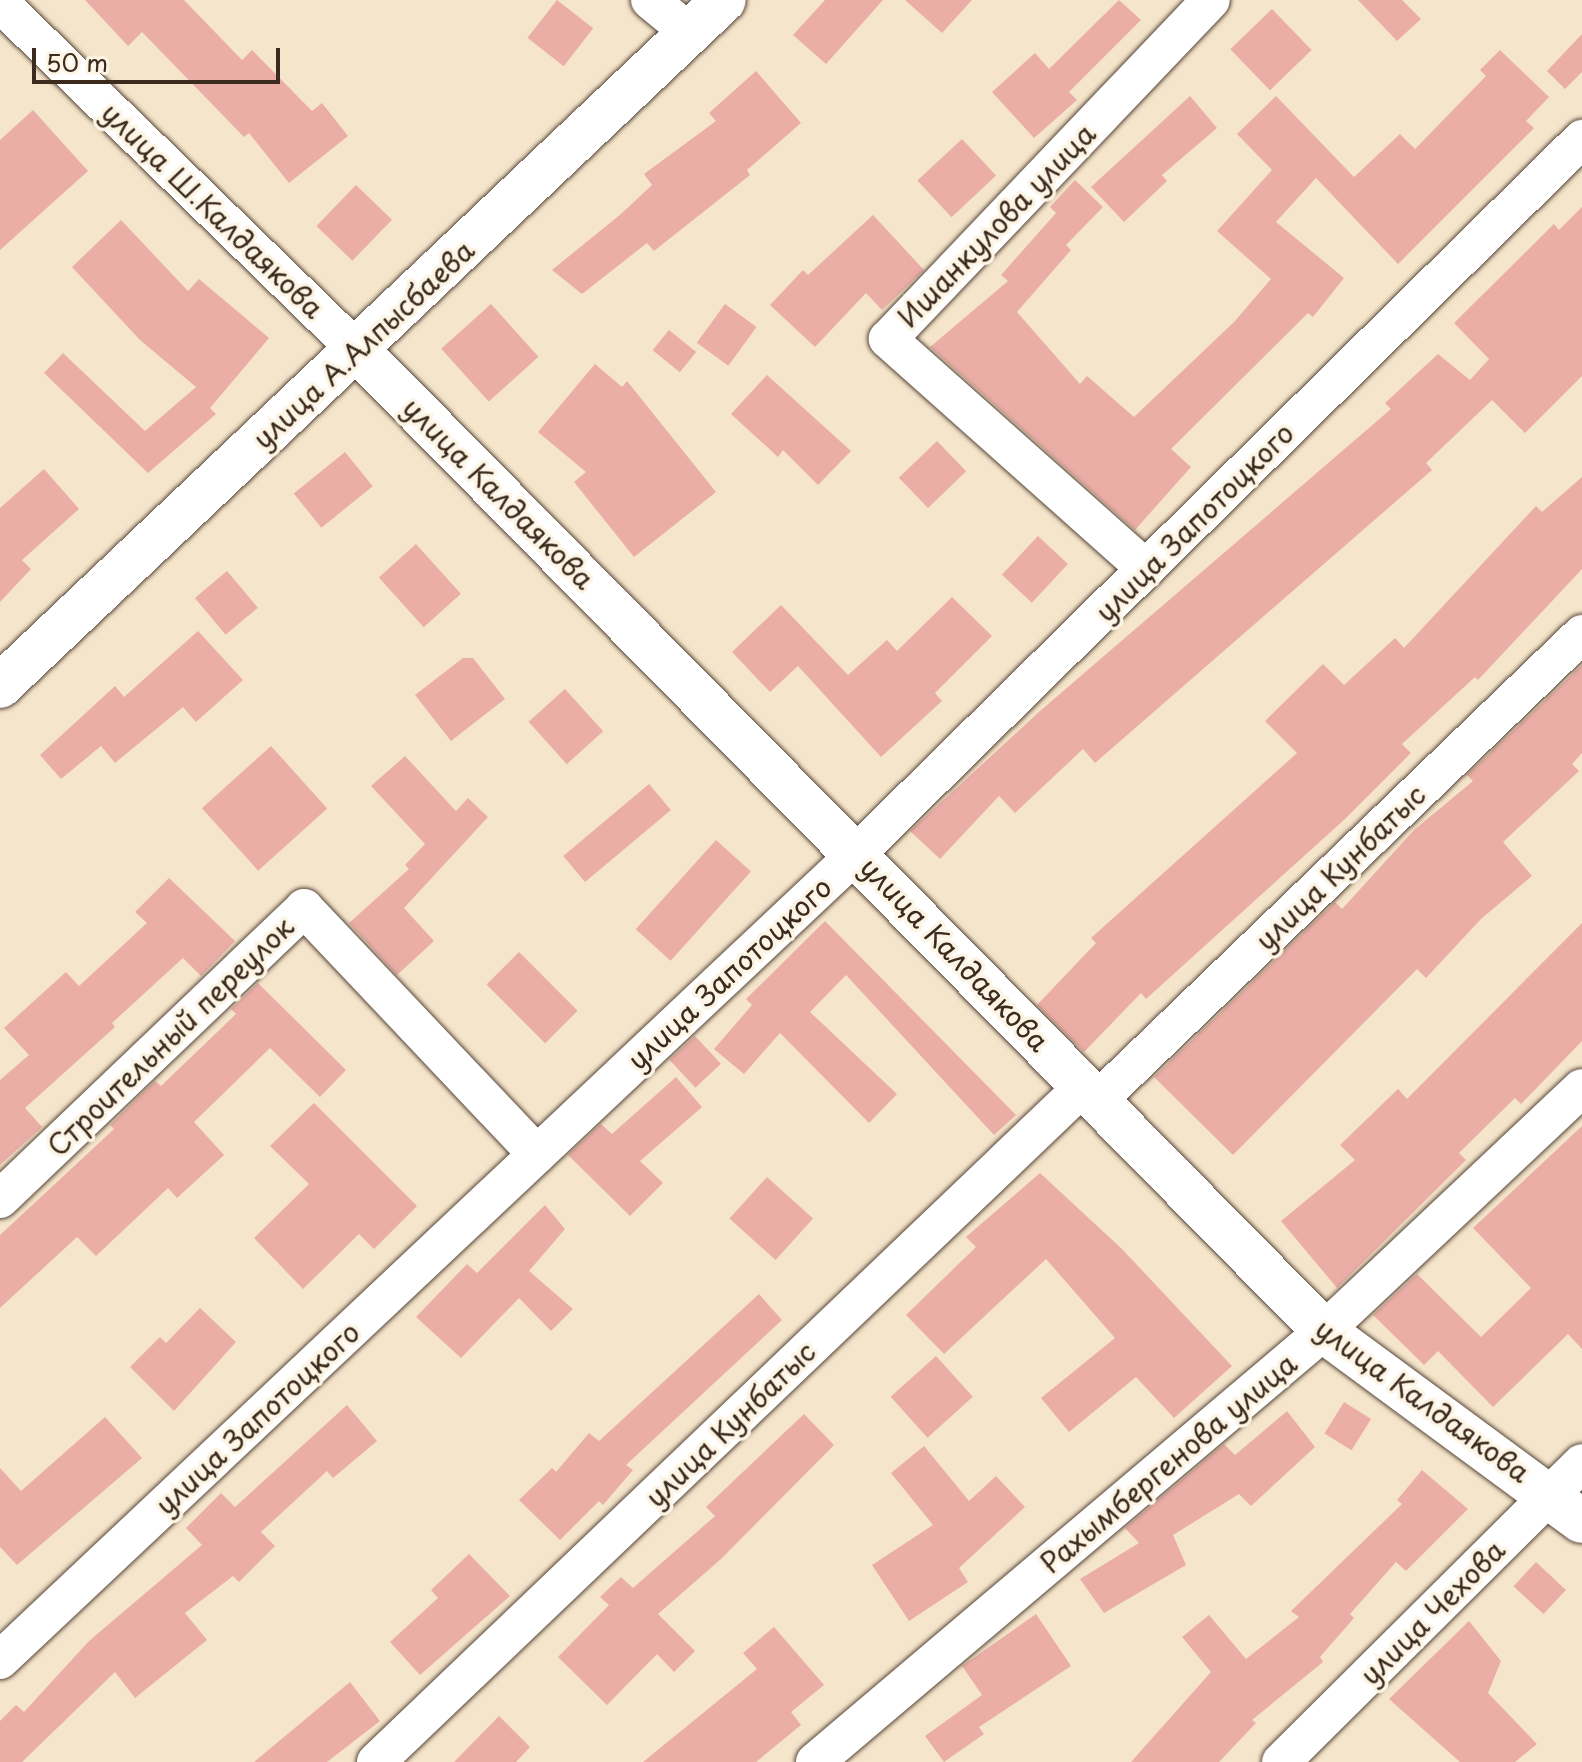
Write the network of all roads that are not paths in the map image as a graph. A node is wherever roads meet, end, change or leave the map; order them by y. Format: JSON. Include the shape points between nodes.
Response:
{"nodes":[{"id":1,"x":650,"y":0,"type":"edge"},
{"id":2,"x":724,"y":0,"type":"edge"},
{"id":3,"x":1211,"y":0,"type":"edge"},
{"id":4,"x":0,"y":3,"type":"edge"},
{"id":5,"x":690,"y":33,"type":"junction"},
{"id":6,"x":1582,"y":139,"type":"edge"},
{"id":7,"x":358,"y":351,"type":"junction"},
{"id":8,"x":1146,"y":569,"type":"junction"},
{"id":9,"x":1582,"y":634,"type":"edge"},
{"id":10,"x":0,"y":686,"type":"edge"},
{"id":11,"x":857,"y":853,"type":"junction"},
{"id":12,"x":1582,"y":1088,"type":"edge"},
{"id":13,"x":1091,"y":1093,"type":"junction"},
{"id":14,"x":537,"y":1154,"type":"junction"},
{"id":15,"x":0,"y":1199,"type":"edge"},
{"id":16,"x":1324,"y":1331,"type":"junction"},
{"id":17,"x":1582,"y":1463,"type":"edge"},
{"id":18,"x":1566,"y":1507,"type":"edge"},
{"id":19,"x":0,"y":1660,"type":"edge"},
{"id":20,"x":376,"y":1762,"type":"edge"},
{"id":21,"x":815,"y":1762,"type":"edge"},
{"id":22,"x":1281,"y":1762,"type":"edge"}],
"edges":[{"from":1,"to":5,"type":"street"},
{"from":2,"to":5,"type":"street","name":"улица А.Алпысбаева"},
{"from":3,"to":8,"type":"street","name":"Ишанкулова улица","via":[[888,339]]},
{"from":4,"to":7,"type":"street","name":"улица Ш.Калдаякова"},
{"from":5,"to":7,"type":"street","name":"улица А.Алпысбаева"},
{"from":6,"to":8,"type":"street","name":"улица Запотоцкого"},
{"from":7,"to":10,"type":"street","name":"улица А.Алпысбаева"},
{"from":7,"to":11,"type":"street","name":"улица Калдаякова"},
{"from":8,"to":11,"type":"street","name":"улица Запотоцкого"},
{"from":9,"to":13,"type":"street","name":"улица Кунбатыс"},
{"from":11,"to":13,"type":"street","name":"улица Калдаякова"},
{"from":11,"to":14,"type":"street","name":"улица Запотоцкого"},
{"from":12,"to":16,"type":"street","name":"Рахымбергенова улица"},
{"from":13,"to":16,"type":"street","name":"улица Калдаякова"},
{"from":13,"to":20,"type":"street","name":"улица Кунбатыс"},
{"from":14,"to":15,"type":"street","name":"Строительный переулок","via":[[304,908]]},
{"from":14,"to":19,"type":"street","name":"улица Запотоцкого"},
{"from":16,"to":18,"type":"street","name":"улица Калдаякова"},
{"from":16,"to":21,"type":"street","name":"Рахымбергенова улица"},
{"from":17,"to":18,"type":"street","name":"улица Чехова"},
{"from":18,"to":22,"type":"street","name":"улица Чехова"}]}
